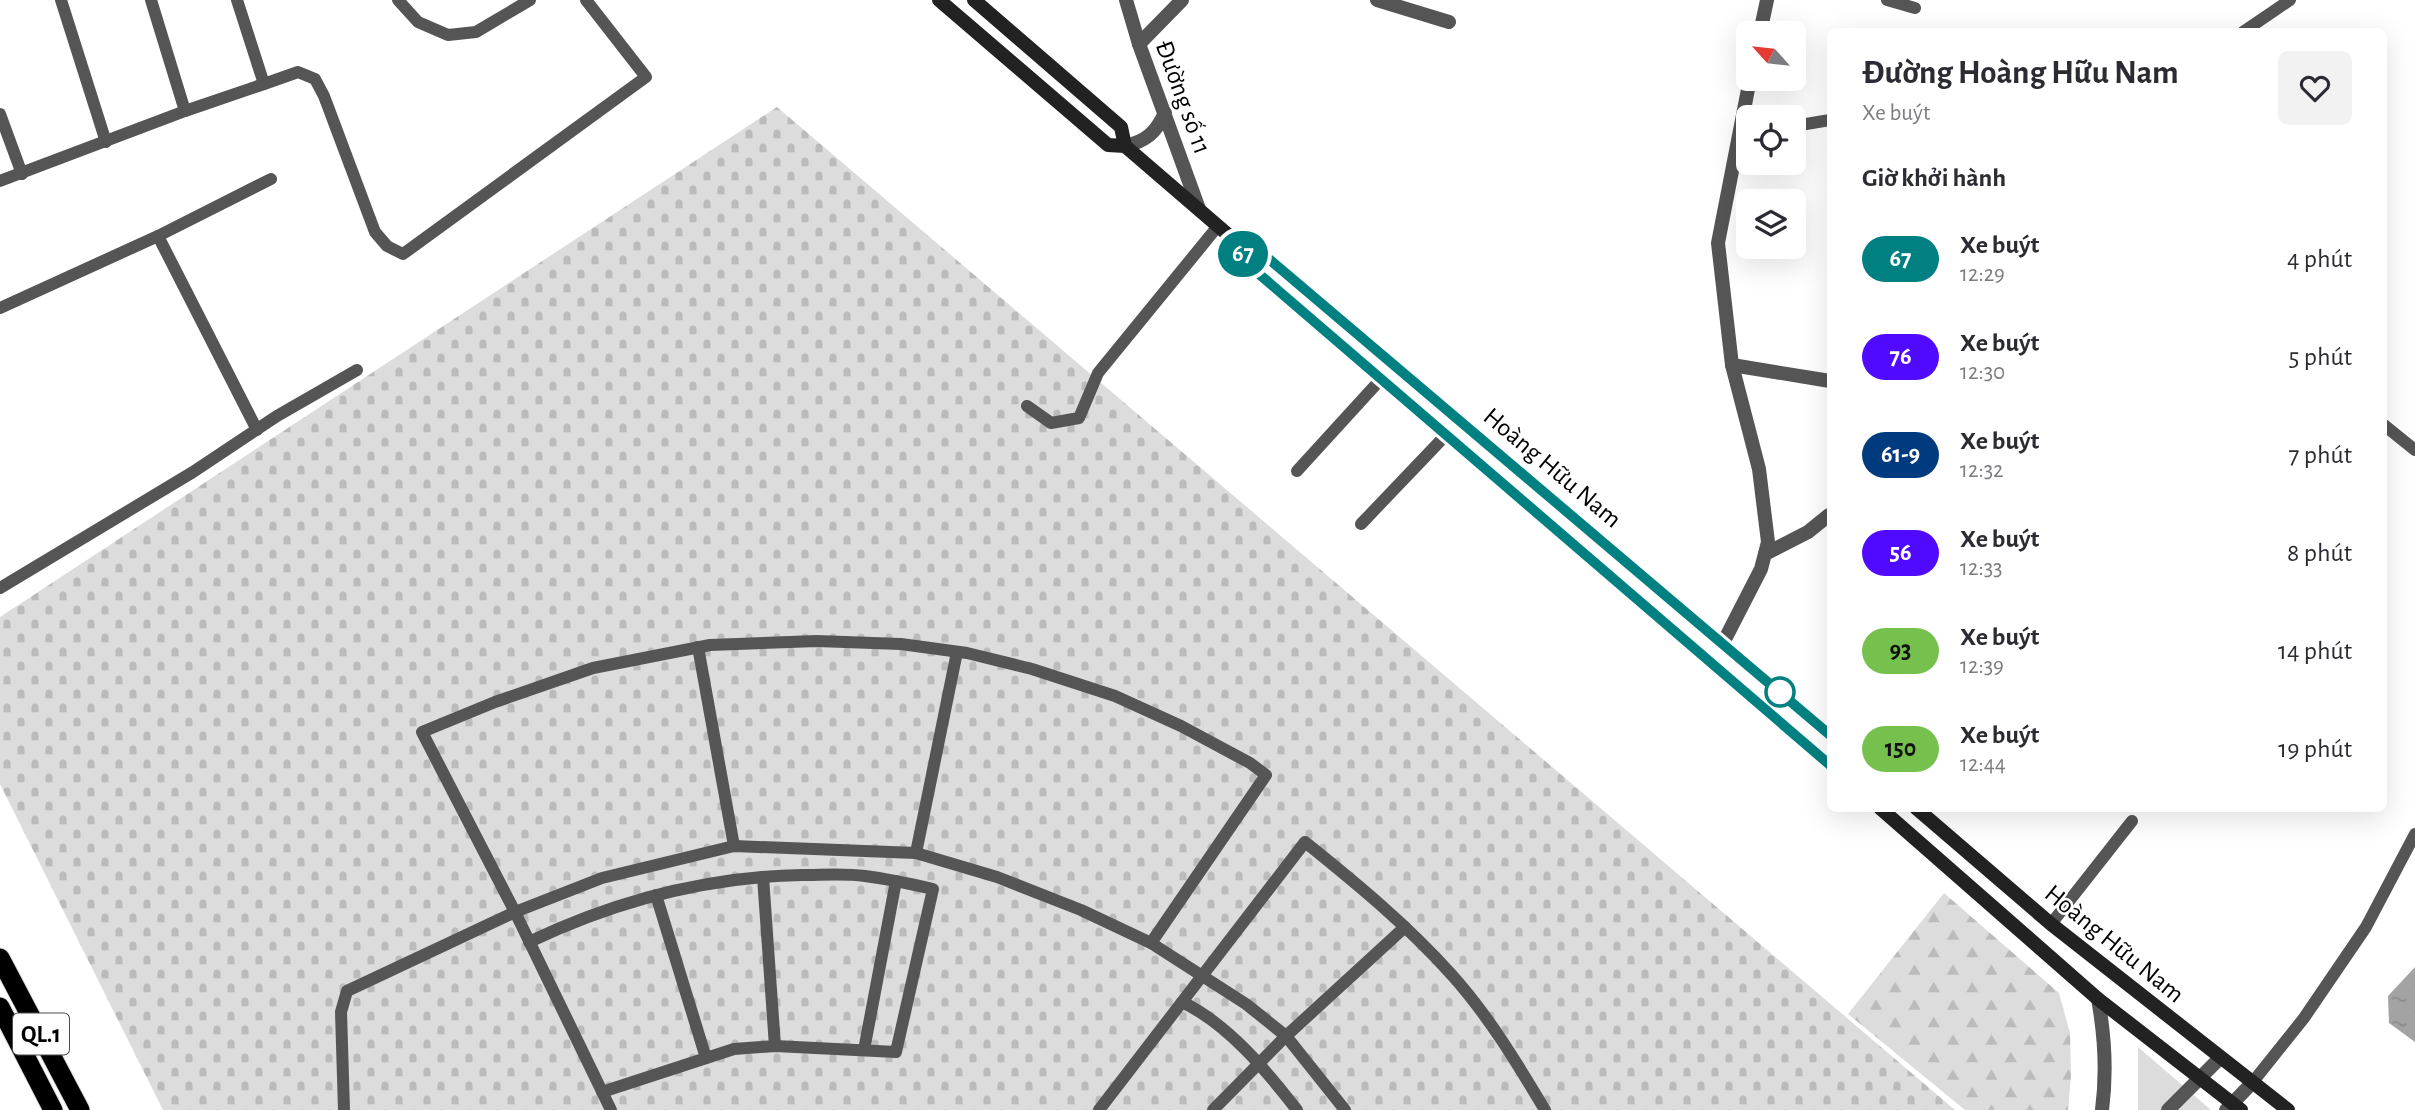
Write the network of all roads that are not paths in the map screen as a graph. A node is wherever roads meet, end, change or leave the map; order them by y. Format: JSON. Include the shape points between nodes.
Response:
{"nodes":[{"id":1,"x":61,"y":0,"type":"edge"},
{"id":2,"x":151,"y":0,"type":"edge"},
{"id":3,"x":237,"y":0,"type":"edge"},
{"id":4,"x":398,"y":0,"type":"edge"},
{"id":5,"x":530,"y":0,"type":"edge"},
{"id":6,"x":586,"y":0,"type":"edge"},
{"id":7,"x":939,"y":0,"type":"edge"},
{"id":8,"x":974,"y":0,"type":"edge"},
{"id":9,"x":1126,"y":0,"type":"edge"},
{"id":10,"x":1182,"y":0,"type":"edge"},
{"id":11,"x":1377,"y":0,"type":"edge"},
{"id":12,"x":1767,"y":0,"type":"edge"},
{"id":13,"x":1887,"y":0,"type":"edge"},
{"id":14,"x":2290,"y":0,"type":"edge"},
{"id":15,"x":1914,"y":8,"type":"dead end"},
{"id":16,"x":1763,"y":21,"type":"edge"},
{"id":17,"x":1449,"y":22,"type":"dead end"},
{"id":18,"x":2249,"y":28,"type":"edge"},
{"id":19,"x":1139,"y":44,"type":"junction"},
{"id":20,"x":264,"y":84,"type":"junction"},
{"id":21,"x":185,"y":111,"type":"junction"},
{"id":22,"x":1165,"y":113,"type":"junction"},
{"id":23,"x":0,"y":114,"type":"edge"},
{"id":24,"x":1827,"y":120,"type":"edge"},
{"id":25,"x":1806,"y":124,"type":"edge"},
{"id":26,"x":106,"y":142,"type":"junction"},
{"id":27,"x":1125,"y":146,"type":"junction"},
{"id":28,"x":1736,"y":168,"type":"edge"},
{"id":29,"x":22,"y":174,"type":"junction"},
{"id":30,"x":271,"y":179,"type":"dead end"},
{"id":31,"x":0,"y":181,"type":"edge"},
{"id":32,"x":1199,"y":209,"type":"junction"},
{"id":33,"x":1218,"y":226,"type":"junction"},
{"id":34,"x":158,"y":236,"type":"junction"},
{"id":35,"x":1240,"y":245,"type":"junction"},
{"id":36,"x":0,"y":308,"type":"edge"},
{"id":37,"x":1732,"y":365,"type":"junction"},
{"id":38,"x":357,"y":370,"type":"dead end"},
{"id":39,"x":1381,"y":379,"type":"junction"},
{"id":40,"x":1827,"y":381,"type":"edge"},
{"id":41,"x":1027,"y":406,"type":"dead end"},
{"id":42,"x":2387,"y":427,"type":"edge"},
{"id":43,"x":257,"y":430,"type":"junction"},
{"id":44,"x":1445,"y":436,"type":"junction"},
{"id":45,"x":2415,"y":450,"type":"edge"},
{"id":46,"x":1297,"y":471,"type":"dead end"},
{"id":47,"x":1827,"y":517,"type":"edge"},
{"id":48,"x":1361,"y":524,"type":"dead end"},
{"id":49,"x":1765,"y":554,"type":"junction"},
{"id":50,"x":0,"y":587,"type":"edge"},
{"id":51,"x":1723,"y":643,"type":"junction"},
{"id":52,"x":698,"y":648,"type":"junction"},
{"id":53,"x":957,"y":652,"type":"junction"},
{"id":54,"x":1709,"y":662,"type":"junction"},
{"id":55,"x":1827,"y":732,"type":"edge"},
{"id":56,"x":1827,"y":762,"type":"edge"},
{"id":57,"x":1885,"y":812,"type":"edge"},
{"id":58,"x":1921,"y":812,"type":"edge"},
{"id":59,"x":2132,"y":821,"type":"dead end"},
{"id":60,"x":2415,"y":834,"type":"edge"},
{"id":61,"x":734,"y":846,"type":"junction"},
{"id":62,"x":916,"y":852,"type":"junction"},
{"id":63,"x":763,"y":877,"type":"junction"},
{"id":64,"x":896,"y":881,"type":"junction"},
{"id":65,"x":656,"y":895,"type":"junction"},
{"id":66,"x":515,"y":912,"type":"junction"},
{"id":67,"x":2051,"y":924,"type":"junction"},
{"id":68,"x":1405,"y":927,"type":"junction"},
{"id":69,"x":529,"y":942,"type":"junction"},
{"id":70,"x":1151,"y":943,"type":"junction"},
{"id":71,"x":0,"y":958,"type":"edge"},
{"id":72,"x":1202,"y":974,"type":"junction"},
{"id":73,"x":2098,"y":999,"type":"junction"},
{"id":74,"x":1182,"y":1002,"type":"junction"},
{"id":75,"x":0,"y":1007,"type":"edge"},
{"id":76,"x":1286,"y":1036,"type":"junction"},
{"id":77,"x":775,"y":1046,"type":"junction"},
{"id":78,"x":864,"y":1050,"type":"junction"},
{"id":79,"x":706,"y":1058,"type":"junction"},
{"id":80,"x":2220,"y":1058,"type":"junction"},
{"id":81,"x":1258,"y":1064,"type":"junction"},
{"id":82,"x":2199,"y":1078,"type":"junction"},
{"id":83,"x":2252,"y":1083,"type":"junction"},
{"id":84,"x":602,"y":1092,"type":"junction"},
{"id":85,"x":2233,"y":1108,"type":"edge"},
{"id":86,"x":53,"y":1110,"type":"edge"},
{"id":87,"x":80,"y":1110,"type":"edge"},
{"id":88,"x":344,"y":1110,"type":"edge"},
{"id":89,"x":611,"y":1110,"type":"edge"},
{"id":90,"x":1099,"y":1110,"type":"edge"},
{"id":91,"x":1213,"y":1110,"type":"edge"},
{"id":92,"x":1297,"y":1110,"type":"edge"},
{"id":93,"x":1345,"y":1110,"type":"edge"},
{"id":94,"x":1545,"y":1110,"type":"edge"},
{"id":95,"x":2102,"y":1110,"type":"edge"},
{"id":96,"x":2168,"y":1110,"type":"edge"},
{"id":97,"x":2288,"y":1110,"type":"edge"}],
"edges":[{"from":1,"to":26,"type":"lane"},
{"from":2,"to":21,"type":"lane"},
{"from":3,"to":20,"type":"lane"},
{"from":4,"to":5,"type":"lane","via":[[418,22],[448,36],[476,32]]},
{"from":6,"to":20,"type":"lane","via":[[646,77],[403,254],[387,246],[375,232],[315,79],[298,72]]},
{"from":7,"to":27,"type":"main road","name":"Hoàng Hữu Nam","via":[[1108,145]]},
{"from":8,"to":27,"type":"main road","name":"Hoàng Hữu Nam","via":[[1121,127]]},
{"from":9,"to":19,"type":"street","name":"Đường số 11"},
{"from":10,"to":19,"type":"street"},
{"from":11,"to":17,"type":"street"},
{"from":12,"to":16,"type":"street"},
{"from":13,"to":15,"type":"lane"},
{"from":14,"to":18,"type":"lane"},
{"from":19,"to":22,"type":"street","name":"Đường số 11"},
{"from":20,"to":21,"type":"lane"},
{"from":21,"to":26,"type":"lane"},
{"from":22,"to":27,"type":"street","via":[[1151,136]]},
{"from":22,"to":32,"type":"street","name":"Đường số 11"},
{"from":23,"to":29,"type":"lane"},
{"from":24,"to":25,"type":"lane"},
{"from":26,"to":29,"type":"lane"},
{"from":27,"to":32,"type":"main road","name":"Hoàng Hữu Nam"},
{"from":28,"to":37,"type":"street","via":[[1718,243]]},
{"from":29,"to":31,"type":"lane"},
{"from":30,"to":34,"type":"lane"},
{"from":32,"to":33,"type":"main road","name":"Hoàng Hữu Nam"},
{"from":33,"to":35,"type":"main road","name":"Hoàng Hữu Nam"},
{"from":33,"to":41,"type":"lane","via":[[1098,373],[1079,418],[1051,423]]},
{"from":34,"to":36,"type":"lane"},
{"from":34,"to":43,"type":"lane"},
{"from":35,"to":39,"type":"main road","name":"Hoàng Hữu Nam","via":[[1245,262]]},
{"from":35,"to":51,"type":"main road","name":"Hoàng Hữu Nam","via":[[1256,248]]},
{"from":37,"to":40,"type":"street"},
{"from":37,"to":49,"type":"street","via":[[1759,469],[1768,542]]},
{"from":38,"to":43,"type":"lane"},
{"from":39,"to":44,"type":"main road","name":"Hoàng Hữu Nam"},
{"from":39,"to":46,"type":"lane"},
{"from":42,"to":45,"type":"lane"},
{"from":43,"to":50,"type":"lane"},
{"from":44,"to":48,"type":"lane"},
{"from":44,"to":54,"type":"main road","name":"Hoàng Hữu Nam"},
{"from":47,"to":49,"type":"street"},
{"from":49,"to":51,"type":"street"},
{"from":51,"to":54,"type":"main road"},
{"from":51,"to":55,"type":"main road","name":"Hoàng Hữu Nam"},
{"from":52,"to":53,"type":"lane","via":[[817,641],[901,644]]},
{"from":52,"to":61,"type":"lane"},
{"from":52,"to":66,"type":"lane","via":[[593,668],[422,732]]},
{"from":53,"to":62,"type":"lane"},
{"from":53,"to":70,"type":"lane","via":[[1032,669],[1115,696],[1181,726],[1266,775]]},
{"from":54,"to":56,"type":"main road","name":"Hoàng Hữu Nam"},
{"from":57,"to":73,"type":"main road","name":"Hoàng Hữu Nam"},
{"from":58,"to":67,"type":"main road","name":"Hoàng Hữu Nam"},
{"from":59,"to":67,"type":"lane"},
{"from":60,"to":83,"type":"lane","via":[[2366,927],[2304,1018]]},
{"from":61,"to":62,"type":"lane"},
{"from":61,"to":66,"type":"lane","via":[[602,878]]},
{"from":62,"to":70,"type":"lane","via":[[1081,910]]},
{"from":63,"to":64,"type":"lane","via":[[863,876]]},
{"from":63,"to":65,"type":"lane"},
{"from":63,"to":77,"type":"lane"},
{"from":64,"to":78,"type":"lane"},
{"from":64,"to":78,"type":"lane","via":[[933,889],[897,1052]]},
{"from":65,"to":69,"type":"lane","via":[[601,911]]},
{"from":65,"to":79,"type":"lane"},
{"from":66,"to":69,"type":"lane"},
{"from":66,"to":88,"type":"lane","via":[[347,991],[341,1012]]},
{"from":67,"to":80,"type":"main road","name":"Hoàng Hữu Nam"},
{"from":68,"to":72,"type":"lane","via":[[1305,842]]},
{"from":68,"to":76,"type":"lane"},
{"from":68,"to":94,"type":"lane","via":[[1452,975],[1502,1040]]},
{"from":69,"to":84,"type":"lane"},
{"from":70,"to":72,"type":"lane"},
{"from":71,"to":87,"type":"highway","number":"QL.1"},
{"from":72,"to":74,"type":"lane"},
{"from":72,"to":76,"type":"lane"},
{"from":73,"to":82,"type":"main road","name":"Hoàng Hữu Nam"},
{"from":73,"to":95,"type":"street","via":[[2105,1039]]},
{"from":74,"to":81,"type":"lane","via":[[1222,1029]]},
{"from":74,"to":90,"type":"lane"},
{"from":75,"to":86,"type":"highway","number":"QL.1"},
{"from":76,"to":81,"type":"lane"},
{"from":76,"to":93,"type":"lane"},
{"from":77,"to":78,"type":"lane"},
{"from":77,"to":79,"type":"lane","via":[[734,1049]]},
{"from":79,"to":84,"type":"lane"},
{"from":80,"to":82,"type":"street"},
{"from":80,"to":83,"type":"main road","name":"Hoàng Hữu Nam"},
{"from":81,"to":91,"type":"lane"},
{"from":81,"to":92,"type":"lane"},
{"from":82,"to":85,"type":"main road","name":"Hoàng Hữu Nam"},
{"from":82,"to":96,"type":"street"},
{"from":83,"to":85,"type":"street"},
{"from":83,"to":97,"type":"main road","name":"Hoàng Hữu Nam"},
{"from":84,"to":89,"type":"lane"}]}
